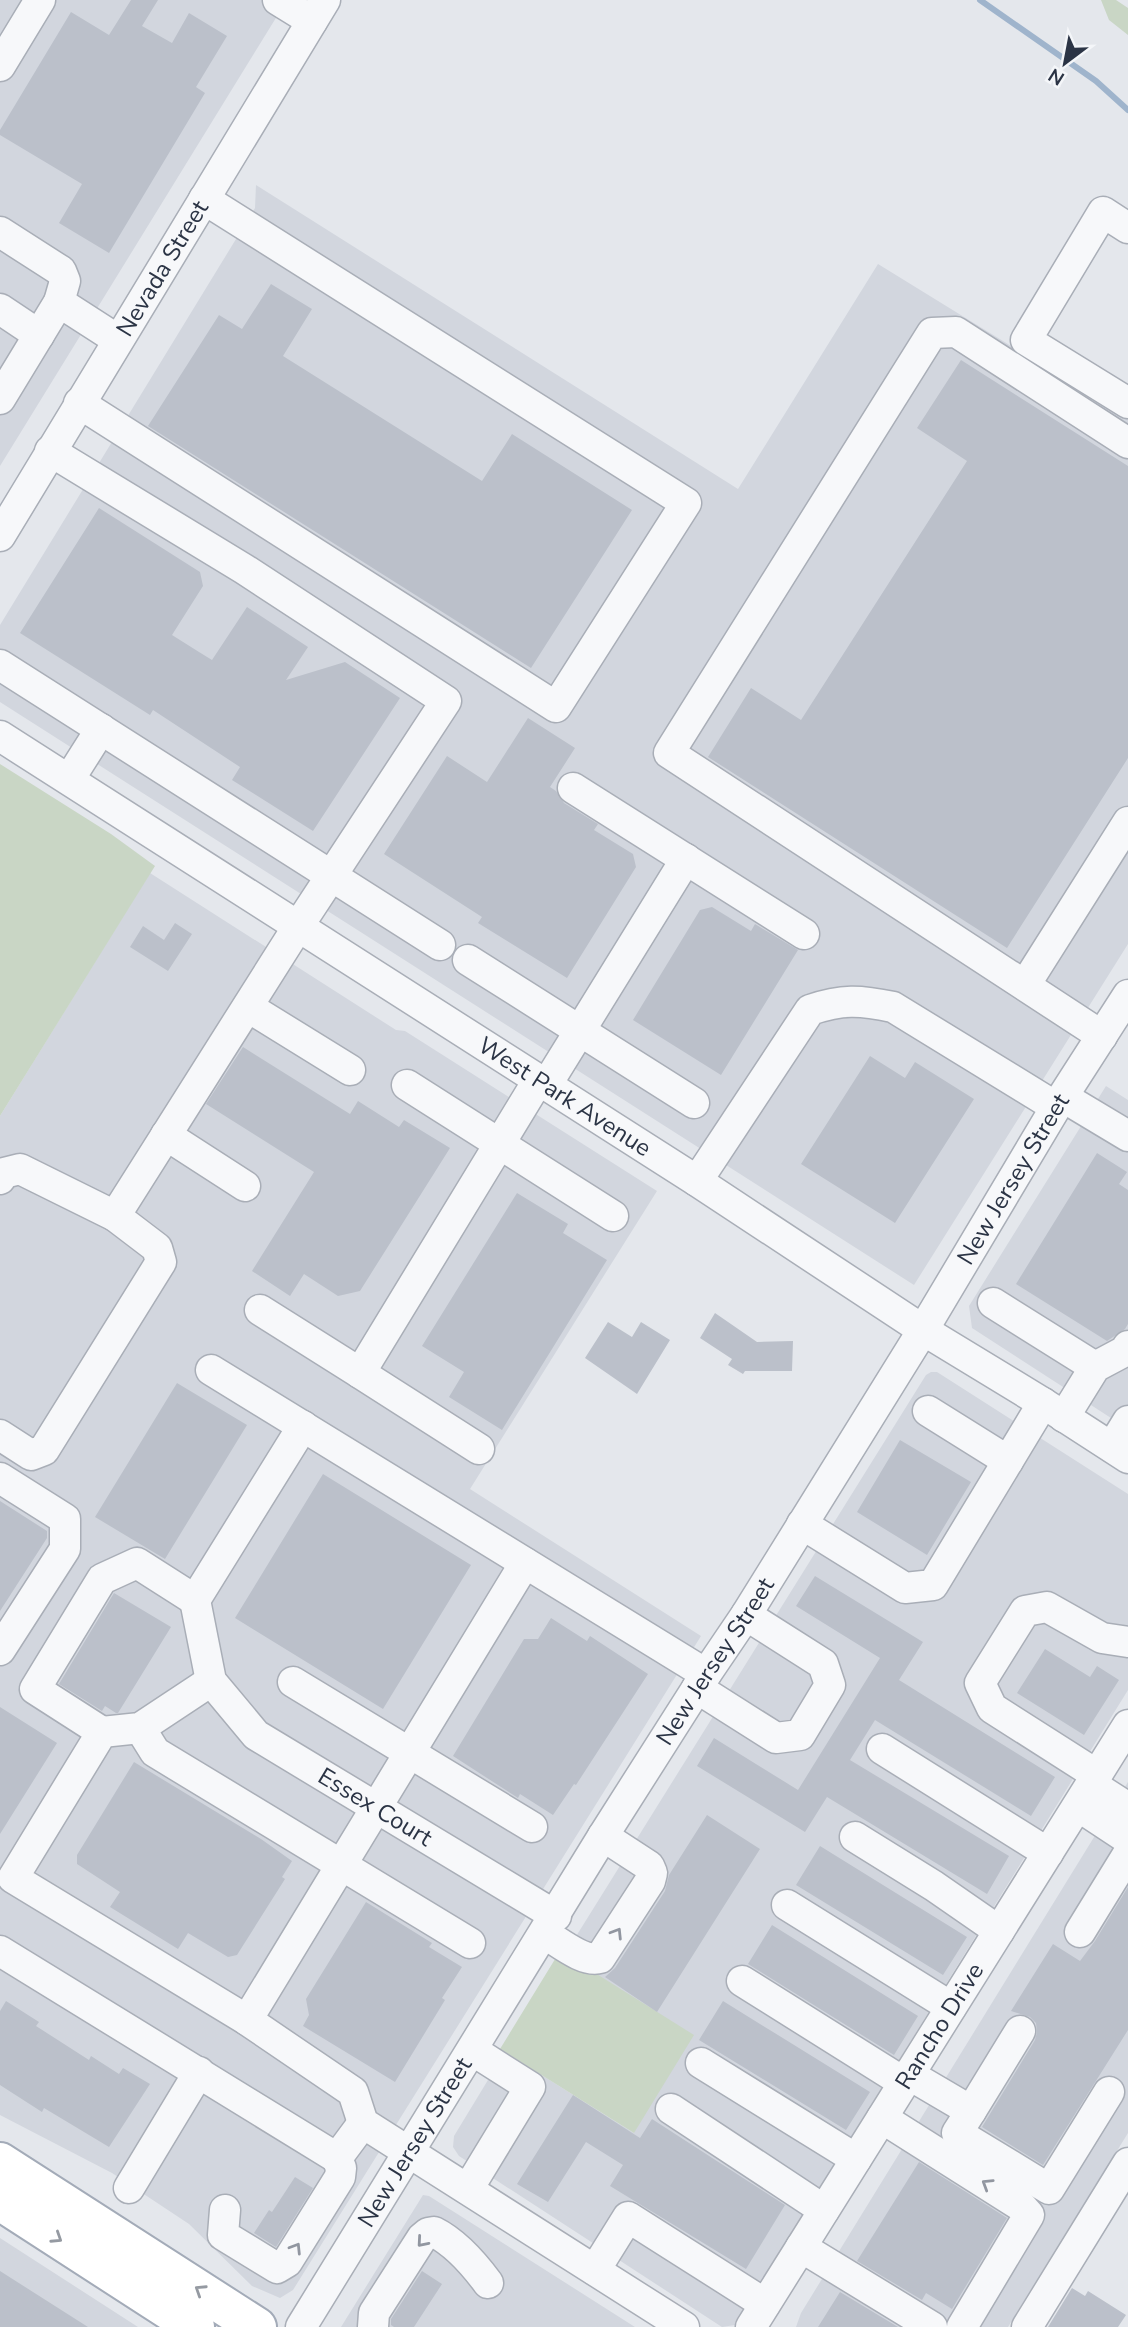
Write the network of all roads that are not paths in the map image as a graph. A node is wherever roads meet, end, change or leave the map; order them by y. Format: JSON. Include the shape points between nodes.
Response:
{"nodes":[{"id":1,"x":40,"y":0,"type":"edge"},
{"id":2,"x":278,"y":0,"type":"edge"},
{"id":3,"x":319,"y":10,"type":"edge"},
{"id":4,"x":0,"y":66,"type":"edge"},
{"id":5,"x":204,"y":198,"type":"junction"},
{"id":6,"x":1128,"y":228,"type":"edge"},
{"id":7,"x":0,"y":232,"type":"edge"},
{"id":8,"x":59,"y":302,"type":"junction"},
{"id":9,"x":0,"y":309,"type":"edge"},
{"id":10,"x":39,"y":335,"type":"junction"},
{"id":11,"x":117,"y":340,"type":"junction"},
{"id":12,"x":0,"y":399,"type":"edge"},
{"id":13,"x":79,"y":403,"type":"junction"},
{"id":14,"x":1128,"y":403,"type":"edge"},
{"id":15,"x":1128,"y":443,"type":"edge"},
{"id":16,"x":50,"y":451,"type":"junction"},
{"id":17,"x":0,"y":536,"type":"edge"},
{"id":18,"x":0,"y":665,"type":"edge"},
{"id":19,"x":101,"y":729,"type":"junction"},
{"id":20,"x":0,"y":736,"type":"edge"},
{"id":21,"x":70,"y":778,"type":"junction"},
{"id":22,"x":573,"y":788,"type":"dead end"},
{"id":23,"x":1128,"y":822,"type":"edge"},
{"id":24,"x":686,"y":859,"type":"junction"},
{"id":25,"x":331,"y":876,"type":"junction"},
{"id":26,"x":299,"y":925,"type":"junction"},
{"id":27,"x":804,"y":934,"type":"dead end"},
{"id":28,"x":440,"y":945,"type":"dead end"},
{"id":29,"x":468,"y":960,"type":"dead end"},
{"id":30,"x":1025,"y":985,"type":"junction"},
{"id":31,"x":1128,"y":995,"type":"edge"},
{"id":32,"x":248,"y":1007,"type":"junction"},
{"id":33,"x":580,"y":1031,"type":"junction"},
{"id":34,"x":1102,"y":1036,"type":"junction"},
{"id":35,"x":350,"y":1070,"type":"dead end"},
{"id":36,"x":543,"y":1082,"type":"junction"},
{"id":37,"x":407,"y":1085,"type":"dead end"},
{"id":38,"x":1059,"y":1102,"type":"junction"},
{"id":39,"x":694,"y":1103,"type":"dead end"},
{"id":40,"x":166,"y":1135,"type":"junction"},
{"id":41,"x":1128,"y":1136,"type":"edge"},
{"id":42,"x":499,"y":1145,"type":"junction"},
{"id":43,"x":0,"y":1179,"type":"edge"},
{"id":44,"x":697,"y":1181,"type":"junction"},
{"id":45,"x":246,"y":1185,"type":"dead end"},
{"id":46,"x":115,"y":1216,"type":"junction"},
{"id":47,"x":613,"y":1216,"type":"dead end"},
{"id":48,"x":993,"y":1303,"type":"dead end"},
{"id":49,"x":260,"y":1310,"type":"dead end"},
{"id":50,"x":923,"y":1330,"type":"junction"},
{"id":51,"x":1128,"y":1346,"type":"edge"},
{"id":52,"x":1095,"y":1367,"type":"junction"},
{"id":53,"x":211,"y":1370,"type":"dead end"},
{"id":54,"x":360,"y":1373,"type":"junction"},
{"id":55,"x":1054,"y":1410,"type":"junction"},
{"id":56,"x":928,"y":1412,"type":"dead end"},
{"id":57,"x":1128,"y":1422,"type":"edge"},
{"id":58,"x":303,"y":1426,"type":"junction"},
{"id":59,"x":0,"y":1435,"type":"edge"},
{"id":60,"x":479,"y":1450,"type":"dead end"},
{"id":61,"x":1120,"y":1453,"type":"edge"},
{"id":62,"x":1008,"y":1461,"type":"junction"},
{"id":63,"x":0,"y":1478,"type":"edge"},
{"id":64,"x":802,"y":1524,"type":"junction"},
{"id":65,"x":526,"y":1563,"type":"junction"},
{"id":66,"x":195,"y":1600,"type":"junction"},
{"id":67,"x":746,"y":1615,"type":"junction"},
{"id":68,"x":1128,"y":1642,"type":"edge"},
{"id":69,"x":0,"y":1650,"type":"edge"},
{"id":70,"x":211,"y":1681,"type":"junction"},
{"id":71,"x":701,"y":1681,"type":"junction"},
{"id":72,"x":293,"y":1682,"type":"dead end"},
{"id":73,"x":1128,"y":1725,"type":"edge"},
{"id":74,"x":140,"y":1728,"type":"junction"},
{"id":75,"x":102,"y":1732,"type":"junction"},
{"id":76,"x":881,"y":1749,"type":"dead end"},
{"id":77,"x":411,"y":1752,"type":"junction"},
{"id":78,"x":1088,"y":1789,"type":"junction"},
{"id":79,"x":376,"y":1807,"type":"junction"},
{"id":80,"x":1128,"y":1808,"type":"edge"},
{"id":81,"x":533,"y":1827,"type":"dead end"},
{"id":82,"x":603,"y":1836,"type":"junction"},
{"id":83,"x":855,"y":1837,"type":"dead end"},
{"id":84,"x":1128,"y":1839,"type":"edge"},
{"id":85,"x":1048,"y":1853,"type":"junction"},
{"id":86,"x":1128,"y":1854,"type":"edge"},
{"id":87,"x":343,"y":1865,"type":"junction"},
{"id":88,"x":6,"y":1874,"type":"edge"},
{"id":89,"x":787,"y":1905,"type":"dead end"},
{"id":90,"x":550,"y":1925,"type":"junction"},
{"id":91,"x":999,"y":1931,"type":"junction"},
{"id":92,"x":1080,"y":1932,"type":"dead end"},
{"id":93,"x":470,"y":1943,"type":"dead end"},
{"id":94,"x":0,"y":1951,"type":"edge"},
{"id":95,"x":741,"y":1981,"type":"dead end"},
{"id":96,"x":951,"y":2007,"type":"junction"},
{"id":97,"x":247,"y":2020,"type":"junction"},
{"id":98,"x":1020,"y":2031,"type":"dead end"},
{"id":99,"x":472,"y":2050,"type":"junction"},
{"id":100,"x":701,"y":2063,"type":"dead end"},
{"id":101,"x":199,"y":2072,"type":"junction"},
{"id":102,"x":906,"y":2078,"type":"junction"},
{"id":103,"x":1108,"y":2092,"type":"dead end"},
{"id":104,"x":671,"y":2109,"type":"dead end"},
{"id":105,"x":971,"y":2111,"type":"junction"},
{"id":106,"x":882,"y":2118,"type":"junction"},
{"id":107,"x":363,"y":2123,"type":"junction"},
{"id":108,"x":408,"y":2152,"type":"junction"},
{"id":109,"x":337,"y":2158,"type":"junction"},
{"id":110,"x":856,"y":2159,"type":"junction"},
{"id":111,"x":0,"y":2162,"type":"edge"},
{"id":112,"x":1128,"y":2163,"type":"edge"},
{"id":113,"x":129,"y":2188,"type":"dead end"},
{"id":114,"x":468,"y":2189,"type":"junction"},
{"id":115,"x":0,"y":2201,"type":"edge"},
{"id":116,"x":225,"y":2210,"type":"dead end"},
{"id":117,"x":824,"y":2210,"type":"junction"},
{"id":118,"x":801,"y":2247,"type":"junction"},
{"id":119,"x":595,"y":2270,"type":"junction"},
{"id":120,"x":488,"y":2283,"type":"dead end"},
{"id":121,"x":758,"y":2315,"type":"edge"},
{"id":122,"x":665,"y":2322,"type":"edge"},
{"id":123,"x":195,"y":2327,"type":"edge"},
{"id":124,"x":257,"y":2327,"type":"edge"},
{"id":125,"x":301,"y":2327,"type":"edge"},
{"id":126,"x":373,"y":2327,"type":"edge"},
{"id":127,"x":932,"y":2327,"type":"edge"},
{"id":128,"x":962,"y":2327,"type":"edge"},
{"id":129,"x":1027,"y":2327,"type":"edge"}],
"edges":[{"from":1,"to":4,"type":"street"},
{"from":2,"to":3,"type":"street"},
{"from":3,"to":5,"type":"street","name":"Nevada Street"},
{"from":5,"to":11,"type":"street","name":"Nevada Street"},
{"from":5,"to":13,"type":"street","via":[[686,503],[556,708]]},
{"from":6,"to":14,"type":"street","via":[[1103,212],[1026,340]]},
{"from":7,"to":8,"type":"street","via":[[61,271],[65,281]]},
{"from":8,"to":10,"type":"street"},
{"from":8,"to":11,"type":"street"},
{"from":9,"to":10,"type":"street"},
{"from":10,"to":12,"type":"street"},
{"from":11,"to":13,"type":"street","name":"Nevada Street"},
{"from":13,"to":16,"type":"street","name":"Nevada Street"},
{"from":15,"to":30,"type":"street","via":[[956,332],[932,333],[669,753]]},
{"from":16,"to":17,"type":"street","name":"Nevada Street"},
{"from":16,"to":25,"type":"street","via":[[244,569],[446,701]]},
{"from":18,"to":19,"type":"street"},
{"from":19,"to":21,"type":"street"},
{"from":19,"to":25,"type":"street"},
{"from":20,"to":21,"type":"street","name":"West Park Avenue"},
{"from":21,"to":26,"type":"street","name":"West Park Avenue"},
{"from":22,"to":24,"type":"street"},
{"from":23,"to":30,"type":"street"},
{"from":24,"to":27,"type":"street"},
{"from":24,"to":33,"type":"street"},
{"from":25,"to":26,"type":"street"},
{"from":25,"to":28,"type":"street"},
{"from":26,"to":32,"type":"street"},
{"from":26,"to":36,"type":"street","name":"West Park Avenue"},
{"from":29,"to":33,"type":"street"},
{"from":30,"to":34,"type":"street"},
{"from":31,"to":34,"type":"street","name":"New Jersey Street"},
{"from":32,"to":35,"type":"street"},
{"from":32,"to":40,"type":"street"},
{"from":33,"to":36,"type":"street"},
{"from":33,"to":39,"type":"street"},
{"from":34,"to":38,"type":"street","name":"New Jersey Street"},
{"from":36,"to":42,"type":"street"},
{"from":36,"to":44,"type":"street","name":"West Park Avenue"},
{"from":37,"to":42,"type":"street"},
{"from":38,"to":41,"type":"street"},
{"from":38,"to":44,"type":"street","via":[[893,1007],[836,1002],[810,1010]]},
{"from":38,"to":50,"type":"street","name":"New Jersey Street"},
{"from":40,"to":45,"type":"street"},
{"from":40,"to":46,"type":"street"},
{"from":42,"to":47,"type":"street"},
{"from":42,"to":54,"type":"street"},
{"from":43,"to":46,"type":"street","via":[[20,1168]]},
{"from":44,"to":50,"type":"street","name":"West Park Avenue"},
{"from":46,"to":59,"type":"street","via":[[158,1248],[161,1262],[44,1450],[31,1454]]},
{"from":48,"to":52,"type":"street"},
{"from":49,"to":54,"type":"street"},
{"from":50,"to":55,"type":"street","name":"West Park Avenue"},
{"from":50,"to":64,"type":"street","name":"New Jersey Street"},
{"from":51,"to":52,"type":"street"},
{"from":52,"to":55,"type":"street"},
{"from":53,"to":58,"type":"street"},
{"from":54,"to":60,"type":"street"},
{"from":55,"to":61,"type":"street","name":"West Park Avenue"},
{"from":55,"to":62,"type":"street"},
{"from":56,"to":62,"type":"street"},
{"from":57,"to":61,"type":"street"},
{"from":58,"to":65,"type":"street"},
{"from":58,"to":66,"type":"street"},
{"from":62,"to":64,"type":"street","via":[[933,1585],[905,1588]]},
{"from":63,"to":69,"type":"street","via":[[65,1519],[65,1549]]},
{"from":64,"to":67,"type":"street","name":"New Jersey Street"},
{"from":65,"to":71,"type":"street"},
{"from":65,"to":77,"type":"street"},
{"from":66,"to":70,"type":"street"},
{"from":66,"to":75,"type":"street","via":[[137,1563],[102,1578],[35,1689]]},
{"from":67,"to":71,"type":"street","name":"New Jersey Street"},
{"from":67,"to":71,"type":"street","via":[[823,1664],[830,1685],[800,1735],[776,1738]]},
{"from":68,"to":78,"type":"street","via":[[1102,1638],[1047,1607],[1025,1611],[980,1683],[992,1708]]},
{"from":70,"to":74,"type":"street"},
{"from":70,"to":79,"type":"street","name":"Essex Court","via":[[256,1735]]},
{"from":71,"to":82,"type":"street","name":"New Jersey Street"},
{"from":72,"to":77,"type":"street"},
{"from":73,"to":78,"type":"street","name":"Rancho Drive"},
{"from":74,"to":75,"type":"street"},
{"from":74,"to":87,"type":"street","via":[[155,1752]]},
{"from":75,"to":88,"type":"street"},
{"from":76,"to":85,"type":"street"},
{"from":77,"to":79,"type":"street"},
{"from":77,"to":81,"type":"street"},
{"from":78,"to":80,"type":"street"},
{"from":78,"to":84,"type":"street"},
{"from":78,"to":85,"type":"street","name":"Rancho Drive"},
{"from":79,"to":87,"type":"street"},
{"from":79,"to":90,"type":"street","name":"Essex Court"},
{"from":82,"to":90,"type":"street","name":"New Jersey Street"},
{"from":90,"to":82,"type":"street","name":"Essex Court","one_way":true,"via":[[586,1958],[600,1958],[650,1881],[649,1866]]},
{"from":83,"to":91,"type":"street"},
{"from":85,"to":91,"type":"street","name":"Rancho Drive"},
{"from":86,"to":92,"type":"street"},
{"from":87,"to":93,"type":"street"},
{"from":87,"to":97,"type":"street"},
{"from":88,"to":97,"type":"street"},
{"from":89,"to":96,"type":"street"},
{"from":90,"to":99,"type":"street","name":"New Jersey Street"},
{"from":91,"to":96,"type":"street","name":"Rancho Drive"},
{"from":94,"to":101,"type":"street"},
{"from":95,"to":102,"type":"street"},
{"from":96,"to":102,"type":"street","name":"Rancho Drive"},
{"from":97,"to":107,"type":"street","via":[[353,2092]]},
{"from":98,"to":105,"type":"street"},
{"from":99,"to":108,"type":"street","name":"New Jersey Street"},
{"from":99,"to":114,"type":"street","via":[[530,2087]]},
{"from":100,"to":110,"type":"street"},
{"from":101,"to":109,"type":"street"},
{"from":101,"to":113,"type":"street"},
{"from":102,"to":105,"type":"street"},
{"from":102,"to":106,"type":"street","name":"Rancho Drive"},
{"from":103,"to":105,"type":"street","via":[[1049,2189],[957,2133]]},
{"from":104,"to":117,"type":"street"},
{"from":106,"to":110,"type":"street","name":"Rancho Drive"},
{"from":128,"to":106,"type":"street","one_way":true,"via":[[1029,2215]]},
{"from":107,"to":108,"type":"street"},
{"from":107,"to":109,"type":"street"},
{"from":108,"to":114,"type":"street"},
{"from":108,"to":125,"type":"street","name":"New Jersey Street"},
{"from":116,"to":109,"type":"street","one_way":true,"via":[[223,2235],[277,2268],[287,2262],[340,2177]]},
{"from":110,"to":117,"type":"street","name":"Rancho Drive"},
{"from":124,"to":111,"type":"main road","one_way":true},
{"from":112,"to":129,"type":"street"},
{"from":114,"to":119,"type":"street"},
{"from":115,"to":123,"type":"main road","one_way":true},
{"from":117,"to":118,"type":"street","name":"Rancho Drive"},
{"from":118,"to":121,"type":"street","name":"Rancho Drive"},
{"from":118,"to":127,"type":"street"},
{"from":119,"to":121,"type":"street","via":[[628,2217]]},
{"from":119,"to":122,"type":"street"},
{"from":120,"to":126,"type":"street","one_way":true,"via":[[452,2242],[428,2233],[374,2313]]}]}
